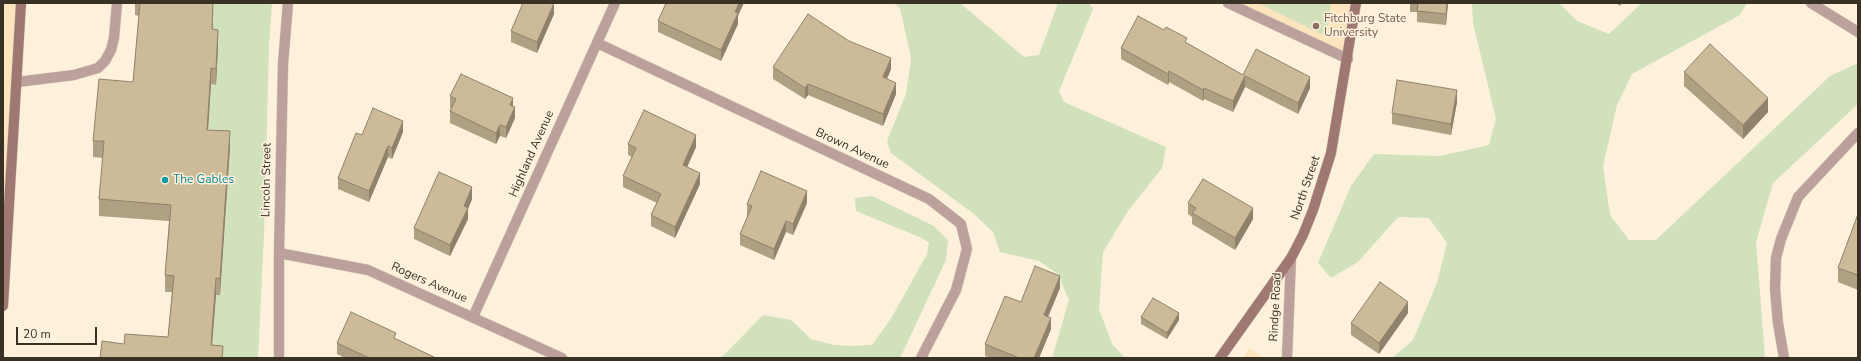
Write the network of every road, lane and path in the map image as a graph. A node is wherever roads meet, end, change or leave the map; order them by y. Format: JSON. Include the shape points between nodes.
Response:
{"nodes":[{"id":1,"x":21,"y":3,"type":"edge"},
{"id":2,"x":116,"y":3,"type":"edge"},
{"id":3,"x":288,"y":3,"type":"edge"},
{"id":4,"x":615,"y":3,"type":"edge"},
{"id":5,"x":1228,"y":3,"type":"edge"},
{"id":6,"x":1356,"y":3,"type":"edge"},
{"id":7,"x":1811,"y":3,"type":"edge"},
{"id":8,"x":1858,"y":32,"type":"edge"},
{"id":9,"x":597,"y":43,"type":"junction"},
{"id":10,"x":1348,"y":59,"type":"junction"},
{"id":11,"x":17,"y":82,"type":"junction"},
{"id":12,"x":1858,"y":133,"type":"edge"},
{"id":13,"x":279,"y":253,"type":"junction"},
{"id":14,"x":1291,"y":258,"type":"junction"},
{"id":15,"x":3,"y":306,"type":"edge"},
{"id":16,"x":473,"y":317,"type":"junction"},
{"id":17,"x":279,"y":358,"type":"edge"},
{"id":18,"x":562,"y":358,"type":"edge"},
{"id":19,"x":921,"y":358,"type":"edge"},
{"id":20,"x":1220,"y":358,"type":"edge"},
{"id":21,"x":1287,"y":358,"type":"edge"},
{"id":22,"x":1784,"y":358,"type":"edge"}],
"edges":[{"from":1,"to":11,"type":"street"},
{"from":2,"to":11,"type":"street","via":[[111,50],[98,68],[74,75]]},
{"from":3,"to":13,"type":"street","name":"Lincoln Street","via":[[283,64]]},
{"from":4,"to":9,"type":"street","name":"Highland Avenue"},
{"from":5,"to":10,"type":"street"},
{"from":6,"to":10,"type":"street","name":"North Street"},
{"from":7,"to":8,"type":"street"},
{"from":9,"to":16,"type":"street","name":"Highland Avenue"},
{"from":9,"to":19,"type":"street","name":"Brown Avenue","via":[[928,199],[961,224],[967,249],[956,290]]},
{"from":10,"to":14,"type":"street","name":"North Street","via":[[1331,154],[1313,210]]},
{"from":11,"to":15,"type":"street"},
{"from":12,"to":22,"type":"street","via":[[1798,197],[1782,239],[1776,258],[1775,289]]},
{"from":13,"to":16,"type":"street","name":"Rogers Avenue","via":[[368,270]]},
{"from":13,"to":17,"type":"street","name":"Lincoln Street"},
{"from":14,"to":20,"type":"street","name":"North Street"},
{"from":14,"to":21,"type":"street","name":"Rindge Road"},
{"from":16,"to":18,"type":"street","name":"Rogers Avenue"}]}
